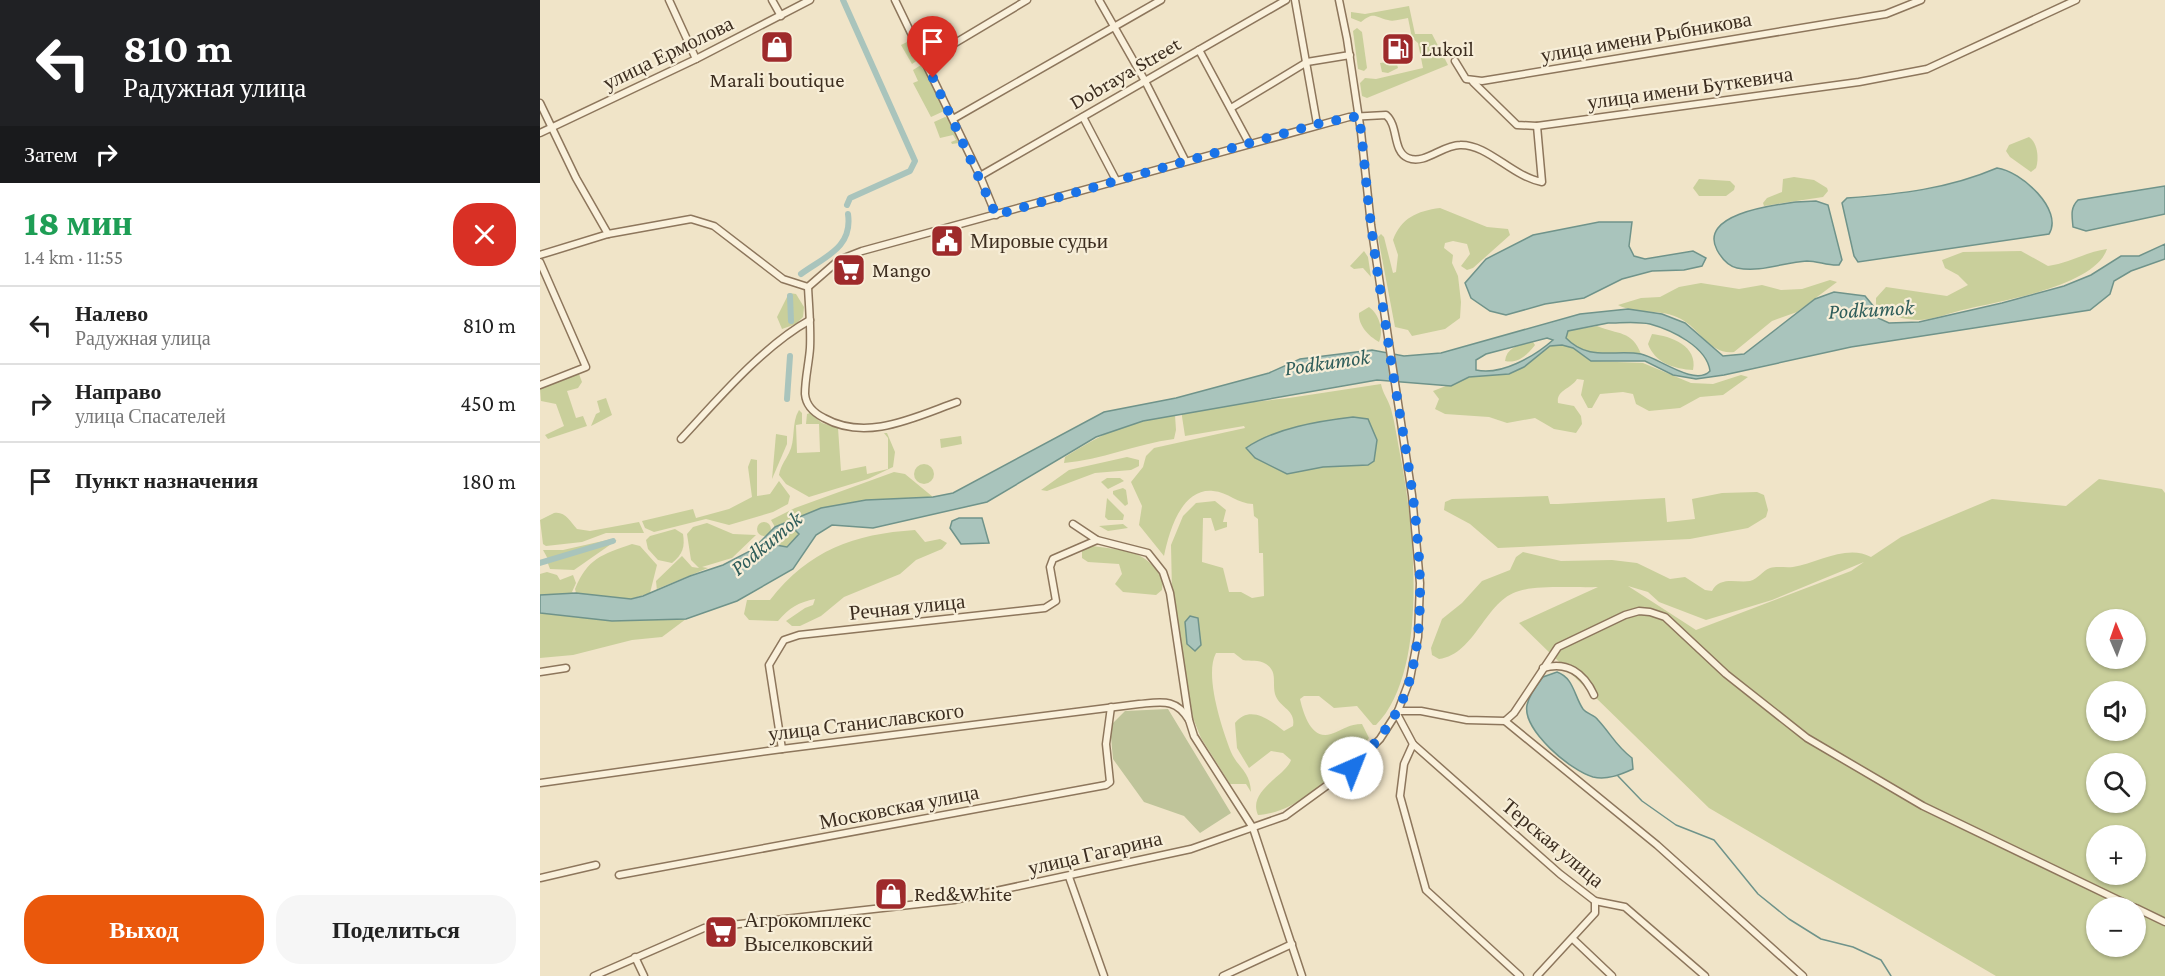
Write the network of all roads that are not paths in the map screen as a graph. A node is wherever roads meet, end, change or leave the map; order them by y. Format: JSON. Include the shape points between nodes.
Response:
{"nodes":[{"id":1,"x":669,"y":0,"type":"edge"},
{"id":2,"x":772,"y":0,"type":"edge"},
{"id":3,"x":810,"y":0,"type":"edge"},
{"id":4,"x":895,"y":0,"type":"edge"},
{"id":5,"x":1026,"y":0,"type":"edge"},
{"id":6,"x":1099,"y":0,"type":"edge"},
{"id":7,"x":1161,"y":0,"type":"edge"},
{"id":8,"x":1286,"y":0,"type":"edge"},
{"id":9,"x":1296,"y":0,"type":"edge"},
{"id":10,"x":1338,"y":0,"type":"edge"},
{"id":11,"x":1921,"y":0,"type":"edge"},
{"id":12,"x":2076,"y":0,"type":"edge"},
{"id":13,"x":781,"y":16,"type":"junction"},
{"id":14,"x":1114,"y":27,"type":"junction"},
{"id":15,"x":1198,"y":50,"type":"junction"},
{"id":16,"x":1350,"y":55,"type":"junction"},
{"id":17,"x":696,"y":59,"type":"junction"},
{"id":18,"x":925,"y":61,"type":"junction"},
{"id":19,"x":1455,"y":61,"type":"dead end"},
{"id":20,"x":1307,"y":62,"type":"junction"},
{"id":21,"x":1145,"y":81,"type":"junction"},
{"id":22,"x":1473,"y":82,"type":"junction"},
{"id":23,"x":540,"y":103,"type":"edge"},
{"id":24,"x":1231,"y":108,"type":"junction"},
{"id":25,"x":1359,"y":116,"type":"junction"},
{"id":26,"x":1083,"y":117,"type":"junction"},
{"id":27,"x":953,"y":118,"type":"junction"},
{"id":28,"x":1317,"y":124,"type":"junction"},
{"id":29,"x":1537,"y":126,"type":"junction"},
{"id":30,"x":552,"y":127,"type":"junction"},
{"id":31,"x":540,"y":133,"type":"edge"},
{"id":32,"x":1249,"y":143,"type":"junction"},
{"id":33,"x":1185,"y":160,"type":"junction"},
{"id":34,"x":980,"y":176,"type":"junction"},
{"id":35,"x":1116,"y":180,"type":"junction"},
{"id":36,"x":996,"y":215,"type":"junction"},
{"id":37,"x":608,"y":234,"type":"junction"},
{"id":38,"x":540,"y":255,"type":"edge"},
{"id":39,"x":540,"y":262,"type":"edge"},
{"id":40,"x":808,"y":287,"type":"junction"},
{"id":41,"x":810,"y":320,"type":"junction"},
{"id":42,"x":540,"y":385,"type":"edge"},
{"id":43,"x":957,"y":402,"type":"dead end"},
{"id":44,"x":681,"y":439,"type":"dead end"},
{"id":45,"x":1073,"y":524,"type":"dead end"},
{"id":46,"x":1097,"y":540,"type":"junction"},
{"id":47,"x":566,"y":668,"type":"dead end"},
{"id":48,"x":1543,"y":668,"type":"junction"},
{"id":49,"x":540,"y":672,"type":"edge"},
{"id":50,"x":1594,"y":695,"type":"dead end"},
{"id":51,"x":1111,"y":707,"type":"junction"},
{"id":52,"x":1397,"y":713,"type":"junction"},
{"id":53,"x":1189,"y":720,"type":"junction"},
{"id":54,"x":1504,"y":721,"type":"junction"},
{"id":55,"x":1413,"y":744,"type":"junction"},
{"id":56,"x":782,"y":748,"type":"junction"},
{"id":57,"x":540,"y":783,"type":"edge"},
{"id":58,"x":1253,"y":828,"type":"junction"},
{"id":59,"x":596,"y":865,"type":"dead end"},
{"id":60,"x":619,"y":874,"type":"dead end"},
{"id":61,"x":1069,"y":877,"type":"junction"},
{"id":62,"x":540,"y":878,"type":"edge"},
{"id":63,"x":2113,"y":897,"type":"edge"},
{"id":64,"x":1595,"y":901,"type":"junction"},
{"id":65,"x":2146,"y":913,"type":"edge"},
{"id":66,"x":2165,"y":922,"type":"edge"},
{"id":67,"x":1574,"y":939,"type":"junction"},
{"id":68,"x":1292,"y":944,"type":"junction"},
{"id":69,"x":635,"y":957,"type":"junction"},
{"id":70,"x":594,"y":976,"type":"edge"},
{"id":71,"x":644,"y":976,"type":"edge"},
{"id":72,"x":1104,"y":976,"type":"edge"},
{"id":73,"x":1223,"y":976,"type":"edge"},
{"id":74,"x":1302,"y":976,"type":"edge"},
{"id":75,"x":1520,"y":976,"type":"edge"},
{"id":76,"x":1537,"y":976,"type":"edge"},
{"id":77,"x":1612,"y":976,"type":"edge"},
{"id":78,"x":1705,"y":976,"type":"edge"},
{"id":79,"x":1803,"y":976,"type":"edge"}],
"edges":[{"from":1,"to":17,"type":"street"},
{"from":2,"to":13,"type":"street"},
{"from":3,"to":13,"type":"street","name":"улица Ермолова"},
{"from":4,"to":18,"type":"street"},
{"from":5,"to":18,"type":"street"},
{"from":6,"to":14,"type":"street"},
{"from":7,"to":14,"type":"street"},
{"from":8,"to":15,"type":"street","name":"Dobraya Street"},
{"from":9,"to":20,"type":"street"},
{"from":10,"to":16,"type":"street","name":"улица Гагарина"},
{"from":11,"to":22,"type":"street","name":"улица имени Рыбникова","via":[[1886,14]]},
{"from":12,"to":29,"type":"street","name":"улица имени Буткевича","via":[[1927,69],[1859,82]]},
{"from":13,"to":17,"type":"street","name":"улица Ермолова"},
{"from":14,"to":21,"type":"street"},
{"from":14,"to":27,"type":"street"},
{"from":15,"to":21,"type":"street","name":"Dobraya Street"},
{"from":15,"to":24,"type":"street"},
{"from":16,"to":20,"type":"street"},
{"from":16,"to":25,"type":"street","name":"улица Гагарина"},
{"from":17,"to":30,"type":"street","name":"улица Ермолова"},
{"from":18,"to":27,"type":"street"},
{"from":19,"to":22,"type":"street","via":[[1466,79]]},
{"from":20,"to":24,"type":"street"},
{"from":20,"to":28,"type":"street"},
{"from":21,"to":26,"type":"street","name":"Dobraya Street"},
{"from":21,"to":33,"type":"street"},
{"from":22,"to":29,"type":"street","name":"улица имени Буткевича","via":[[1517,125]]},
{"from":23,"to":30,"type":"street"},
{"from":24,"to":32,"type":"street"},
{"from":25,"to":28,"type":"street"},
{"from":25,"to":29,"type":"street","via":[[1386,115],[1393,121],[1400,151],[1406,157],[1416,160],[1449,147],[1469,146],[1526,178],[1542,182]]},
{"from":25,"to":52,"type":"street","name":"улица Гагарина","via":[[1371,225],[1412,495],[1420,583],[1418,637],[1410,679]]},
{"from":26,"to":34,"type":"street","name":"Dobraya Street"},
{"from":26,"to":35,"type":"street"},
{"from":27,"to":34,"type":"street"},
{"from":28,"to":32,"type":"street"},
{"from":30,"to":31,"type":"street","name":"улица Ермолова"},
{"from":30,"to":37,"type":"street"},
{"from":32,"to":33,"type":"street"},
{"from":33,"to":35,"type":"street"},
{"from":34,"to":36,"type":"street"},
{"from":35,"to":36,"type":"street"},
{"from":36,"to":40,"type":"street","via":[[853,254],[834,264]]},
{"from":37,"to":38,"type":"street"},
{"from":37,"to":40,"type":"street","via":[[676,220],[703,222],[730,236],[783,279]]},
{"from":39,"to":42,"type":"street","via":[[586,367]]},
{"from":40,"to":41,"type":"street"},
{"from":41,"to":43,"type":"street","via":[[805,395],[809,406],[824,418],[851,428],[876,428]]},
{"from":41,"to":44,"type":"street","via":[[740,376]]},
{"from":45,"to":46,"type":"street"},
{"from":46,"to":53,"type":"street","via":[[1148,553],[1163,572],[1170,593]]},
{"from":46,"to":56,"type":"street","name":"Речная улица","via":[[1053,559],[1050,567],[1056,601],[1045,608],[798,635],[784,640],[769,665]]},
{"from":47,"to":49,"type":"street"},
{"from":48,"to":50,"type":"street","via":[[1554,665],[1576,671],[1588,681]]},
{"from":48,"to":54,"type":"street","via":[[1514,713]]},
{"from":48,"to":63,"type":"street","via":[[1558,647],[1625,615],[1639,611],[1665,617],[1726,674],[1807,738],[1923,806]]},
{"from":51,"to":53,"type":"street","name":"улица Станиславского","via":[[1171,703],[1180,706]]},
{"from":51,"to":56,"type":"street","name":"улица Станиславского"},
{"from":51,"to":60,"type":"street","name":"Московская улица","via":[[1106,744],[1110,782],[1106,785]]},
{"from":52,"to":54,"type":"street","via":[[1422,711],[1467,720]]},
{"from":52,"to":55,"type":"street","name":"Терская улица"},
{"from":52,"to":58,"type":"street","name":"улица Гагарина","via":[[1380,739],[1352,768],[1285,816]]},
{"from":53,"to":58,"type":"street","via":[[1205,755]]},
{"from":54,"to":79,"type":"street","via":[[1657,845]]},
{"from":55,"to":64,"type":"street","name":"Терская улица"},
{"from":55,"to":75,"type":"street","via":[[1404,764],[1400,796],[1426,890]]},
{"from":56,"to":57,"type":"street","name":"улица Станиславского"},
{"from":58,"to":61,"type":"street","name":"улица Гагарина","via":[[1191,849]]},
{"from":58,"to":68,"type":"street"},
{"from":59,"to":62,"type":"street"},
{"from":61,"to":69,"type":"street","name":"улица Гагарина","via":[[914,905],[704,928]]},
{"from":61,"to":72,"type":"street"},
{"from":64,"to":67,"type":"street","via":[[1595,913]]},
{"from":64,"to":78,"type":"street","name":"Терская улица","via":[[1625,907]]},
{"from":65,"to":66,"type":"street"},
{"from":67,"to":76,"type":"street"},
{"from":67,"to":77,"type":"street"},
{"from":68,"to":73,"type":"street"},
{"from":68,"to":74,"type":"street"},
{"from":69,"to":70,"type":"street","name":"улица Гагарина"},
{"from":69,"to":71,"type":"street"}]}
